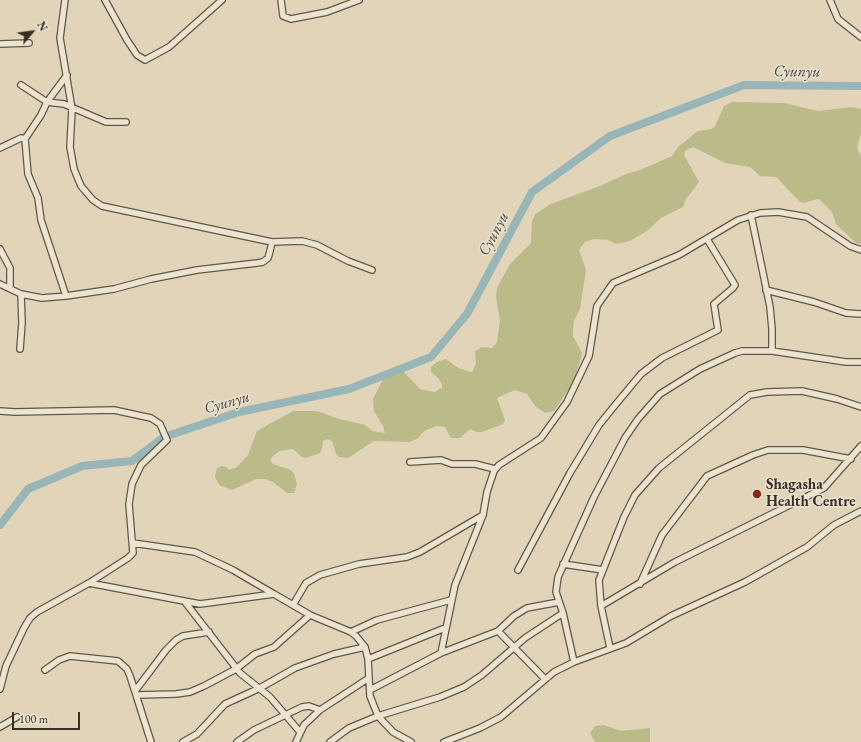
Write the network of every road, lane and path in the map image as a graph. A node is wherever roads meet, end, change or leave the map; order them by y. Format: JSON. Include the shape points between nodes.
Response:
{"nodes":[{"id":1,"x":65,"y":0,"type":"edge"},
{"id":2,"x":105,"y":0,"type":"edge"},
{"id":3,"x":222,"y":0,"type":"edge"},
{"id":4,"x":281,"y":0,"type":"edge"},
{"id":5,"x":359,"y":0,"type":"edge"},
{"id":6,"x":830,"y":0,"type":"edge"},
{"id":7,"x":861,"y":36,"type":"edge"},
{"id":8,"x":29,"y":43,"type":"dead end"},
{"id":9,"x":0,"y":44,"type":"edge"},
{"id":10,"x":67,"y":75,"type":"junction"},
{"id":11,"x":21,"y":85,"type":"dead end"},
{"id":12,"x":47,"y":102,"type":"junction"},
{"id":13,"x":72,"y":109,"type":"junction"},
{"id":14,"x":126,"y":122,"type":"dead end"},
{"id":15,"x":25,"y":139,"type":"junction"},
{"id":16,"x":0,"y":148,"type":"edge"},
{"id":17,"x":751,"y":215,"type":"junction"},
{"id":18,"x":707,"y":239,"type":"junction"},
{"id":19,"x":272,"y":242,"type":"junction"},
{"id":20,"x":0,"y":249,"type":"edge"},
{"id":21,"x":861,"y":250,"type":"edge"},
{"id":22,"x":372,"y":270,"type":"dead end"},
{"id":23,"x":0,"y":284,"type":"edge"},
{"id":24,"x":10,"y":288,"type":"junction"},
{"id":25,"x":766,"y":290,"type":"junction"},
{"id":26,"x":21,"y":294,"type":"junction"},
{"id":27,"x":66,"y":296,"type":"junction"},
{"id":28,"x":861,"y":314,"type":"edge"},
{"id":29,"x":20,"y":349,"type":"dead end"},
{"id":30,"x":772,"y":351,"type":"junction"},
{"id":31,"x":861,"y":362,"type":"edge"},
{"id":32,"x":861,"y":407,"type":"edge"},
{"id":33,"x":0,"y":411,"type":"edge"},
{"id":34,"x":861,"y":446,"type":"edge"},
{"id":35,"x":851,"y":459,"type":"junction"},
{"id":36,"x":410,"y":462,"type":"dead end"},
{"id":37,"x":495,"y":469,"type":"junction"},
{"id":38,"x":861,"y":511,"type":"edge"},
{"id":39,"x":483,"y":515,"type":"junction"},
{"id":40,"x":133,"y":543,"type":"junction"},
{"id":41,"x":563,"y":564,"type":"junction"},
{"id":42,"x":518,"y":570,"type":"dead end"},
{"id":43,"x":603,"y":570,"type":"junction"},
{"id":44,"x":89,"y":583,"type":"junction"},
{"id":45,"x":640,"y":584,"type":"junction"},
{"id":46,"x":274,"y":594,"type":"junction"},
{"id":47,"x":451,"y":600,"type":"junction"},
{"id":48,"x":185,"y":602,"type":"junction"},
{"id":49,"x":559,"y":602,"type":"junction"},
{"id":50,"x":293,"y":605,"type":"junction"},
{"id":51,"x":601,"y":606,"type":"junction"},
{"id":52,"x":563,"y":613,"type":"junction"},
{"id":53,"x":310,"y":615,"type":"junction"},
{"id":54,"x":446,"y":628,"type":"junction"},
{"id":55,"x":498,"y":631,"type":"junction"},
{"id":56,"x":209,"y":632,"type":"junction"},
{"id":57,"x":351,"y":632,"type":"junction"},
{"id":58,"x":365,"y":647,"type":"junction"},
{"id":59,"x":516,"y":648,"type":"junction"},
{"id":60,"x":610,"y":648,"type":"junction"},
{"id":61,"x":441,"y":653,"type":"junction"},
{"id":62,"x":368,"y":659,"type":"junction"},
{"id":63,"x":574,"y":662,"type":"junction"},
{"id":64,"x":236,"y":669,"type":"junction"},
{"id":65,"x":45,"y":670,"type":"dead end"},
{"id":66,"x":369,"y":678,"type":"junction"},
{"id":67,"x":545,"y":679,"type":"junction"},
{"id":68,"x":260,"y":688,"type":"junction"},
{"id":69,"x":0,"y":689,"type":"edge"},
{"id":70,"x":370,"y":690,"type":"junction"},
{"id":71,"x":136,"y":693,"type":"junction"},
{"id":72,"x":320,"y":710,"type":"junction"},
{"id":73,"x":284,"y":714,"type":"junction"},
{"id":74,"x":378,"y":716,"type":"junction"},
{"id":75,"x":17,"y":717,"type":"dead end"},
{"id":76,"x":0,"y":727,"type":"edge"},
{"id":77,"x":300,"y":732,"type":"junction"},
{"id":78,"x":151,"y":742,"type":"edge"},
{"id":79,"x":183,"y":742,"type":"edge"},
{"id":80,"x":237,"y":742,"type":"edge"},
{"id":81,"x":296,"y":742,"type":"edge"},
{"id":82,"x":330,"y":742,"type":"edge"},
{"id":83,"x":411,"y":742,"type":"edge"},
{"id":84,"x":444,"y":742,"type":"edge"}],
"edges":[{"from":1,"to":10,"type":"street","via":[[60,38]]},
{"from":2,"to":3,"type":"street","via":[[127,40],[137,55],[145,60],[169,47]]},
{"from":4,"to":5,"type":"street","via":[[283,16],[291,19],[328,12]]},
{"from":6,"to":7,"type":"street","via":[[838,19]]},
{"from":8,"to":9,"type":"street"},
{"from":10,"to":12,"type":"street"},
{"from":10,"to":13,"type":"street"},
{"from":11,"to":12,"type":"street"},
{"from":12,"to":13,"type":"street","via":[[64,104]]},
{"from":12,"to":15,"type":"street"},
{"from":13,"to":14,"type":"street","via":[[106,122]]},
{"from":13,"to":19,"type":"street","via":[[70,147],[74,169],[81,186],[102,206]]},
{"from":15,"to":16,"type":"street"},
{"from":15,"to":27,"type":"street","via":[[28,174],[38,198],[41,220]]},
{"from":17,"to":18,"type":"street"},
{"from":17,"to":21,"type":"street","via":[[778,212],[800,214],[815,221],[850,246]]},
{"from":17,"to":25,"type":"street"},
{"from":18,"to":37,"type":"street","via":[[679,255],[612,283],[597,306],[589,356],[567,402],[541,438]]},
{"from":18,"to":42,"type":"street","via":[[735,285],[714,304],[718,330],[667,355],[638,378],[616,404],[599,425],[570,473]]},
{"from":19,"to":22,"type":"street","via":[[302,241],[317,245]]},
{"from":19,"to":27,"type":"street","via":[[268,258],[263,262],[197,270],[114,289]]},
{"from":20,"to":24,"type":"street","via":[[10,268]]},
{"from":23,"to":24,"type":"street"},
{"from":24,"to":26,"type":"street"},
{"from":25,"to":28,"type":"street","via":[[846,313]]},
{"from":25,"to":30,"type":"street","via":[[772,329]]},
{"from":26,"to":27,"type":"street","via":[[42,298]]},
{"from":26,"to":29,"type":"street"},
{"from":30,"to":31,"type":"street"},
{"from":30,"to":41,"type":"street","via":[[735,353],[689,375],[660,394],[625,438],[594,496]]},
{"from":32,"to":43,"type":"street","via":[[802,391],[767,392],[743,399],[659,468],[635,495]]},
{"from":33,"to":40,"type":"street","via":[[114,410],[151,418],[160,424],[167,440],[141,465],[132,484],[128,504]]},
{"from":34,"to":35,"type":"street"},
{"from":35,"to":45,"type":"street","via":[[824,488],[675,562]]},
{"from":35,"to":45,"type":"street","via":[[803,450],[768,450],[707,476],[662,535]]},
{"from":36,"to":37,"type":"street","via":[[441,460],[452,464],[476,464]]},
{"from":37,"to":39,"type":"street"},
{"from":38,"to":60,"type":"street","via":[[834,525],[807,547],[745,582],[671,616],[632,641]]},
{"from":39,"to":47,"type":"street","via":[[462,565]]},
{"from":39,"to":50,"type":"street","via":[[407,557],[359,564],[320,574],[306,583]]},
{"from":40,"to":44,"type":"street","via":[[133,552],[128,558]]},
{"from":40,"to":46,"type":"street","via":[[195,552]]},
{"from":41,"to":43,"type":"street"},
{"from":41,"to":49,"type":"street","via":[[556,585]]},
{"from":43,"to":51,"type":"street","via":[[598,586]]},
{"from":44,"to":48,"type":"street"},
{"from":44,"to":69,"type":"street","via":[[30,618],[6,666]]},
{"from":45,"to":51,"type":"street"},
{"from":46,"to":48,"type":"street","via":[[200,604]]},
{"from":46,"to":50,"type":"street"},
{"from":47,"to":54,"type":"street"},
{"from":47,"to":57,"type":"street","via":[[377,620]]},
{"from":48,"to":56,"type":"street"},
{"from":49,"to":52,"type":"street"},
{"from":49,"to":55,"type":"street","via":[[527,608]]},
{"from":50,"to":53,"type":"street"},
{"from":51,"to":60,"type":"street"},
{"from":52,"to":59,"type":"street","via":[[525,638]]},
{"from":52,"to":63,"type":"street"},
{"from":53,"to":57,"type":"street"},
{"from":53,"to":64,"type":"street","via":[[274,647],[255,654]]},
{"from":54,"to":61,"type":"street"},
{"from":54,"to":62,"type":"street"},
{"from":55,"to":59,"type":"street"},
{"from":55,"to":61,"type":"street"},
{"from":56,"to":64,"type":"street"},
{"from":56,"to":71,"type":"street","via":[[183,636],[176,640]]},
{"from":57,"to":58,"type":"street"},
{"from":58,"to":62,"type":"street"},
{"from":58,"to":68,"type":"street","via":[[334,654],[295,668]]},
{"from":59,"to":67,"type":"street"},
{"from":59,"to":74,"type":"street","via":[[460,690]]},
{"from":60,"to":63,"type":"street"},
{"from":61,"to":70,"type":"street"},
{"from":62,"to":66,"type":"street"},
{"from":63,"to":67,"type":"street"},
{"from":64,"to":68,"type":"street"},
{"from":64,"to":71,"type":"street","via":[[190,692]]},
{"from":65,"to":71,"type":"street","via":[[70,656],[118,661],[127,669]]},
{"from":66,"to":70,"type":"street"},
{"from":66,"to":72,"type":"street"},
{"from":67,"to":84,"type":"street","via":[[501,717]]},
{"from":68,"to":73,"type":"street"},
{"from":68,"to":79,"type":"street","via":[[225,704],[197,734]]},
{"from":70,"to":74,"type":"street","via":[[372,704]]},
{"from":71,"to":78,"type":"street"},
{"from":72,"to":73,"type":"street","via":[[306,706]]},
{"from":72,"to":77,"type":"street"},
{"from":73,"to":77,"type":"street"},
{"from":73,"to":80,"type":"street"},
{"from":74,"to":82,"type":"street","via":[[349,728]]},
{"from":74,"to":83,"type":"street","via":[[393,732]]},
{"from":75,"to":76,"type":"street"},
{"from":77,"to":81,"type":"street"}]}
